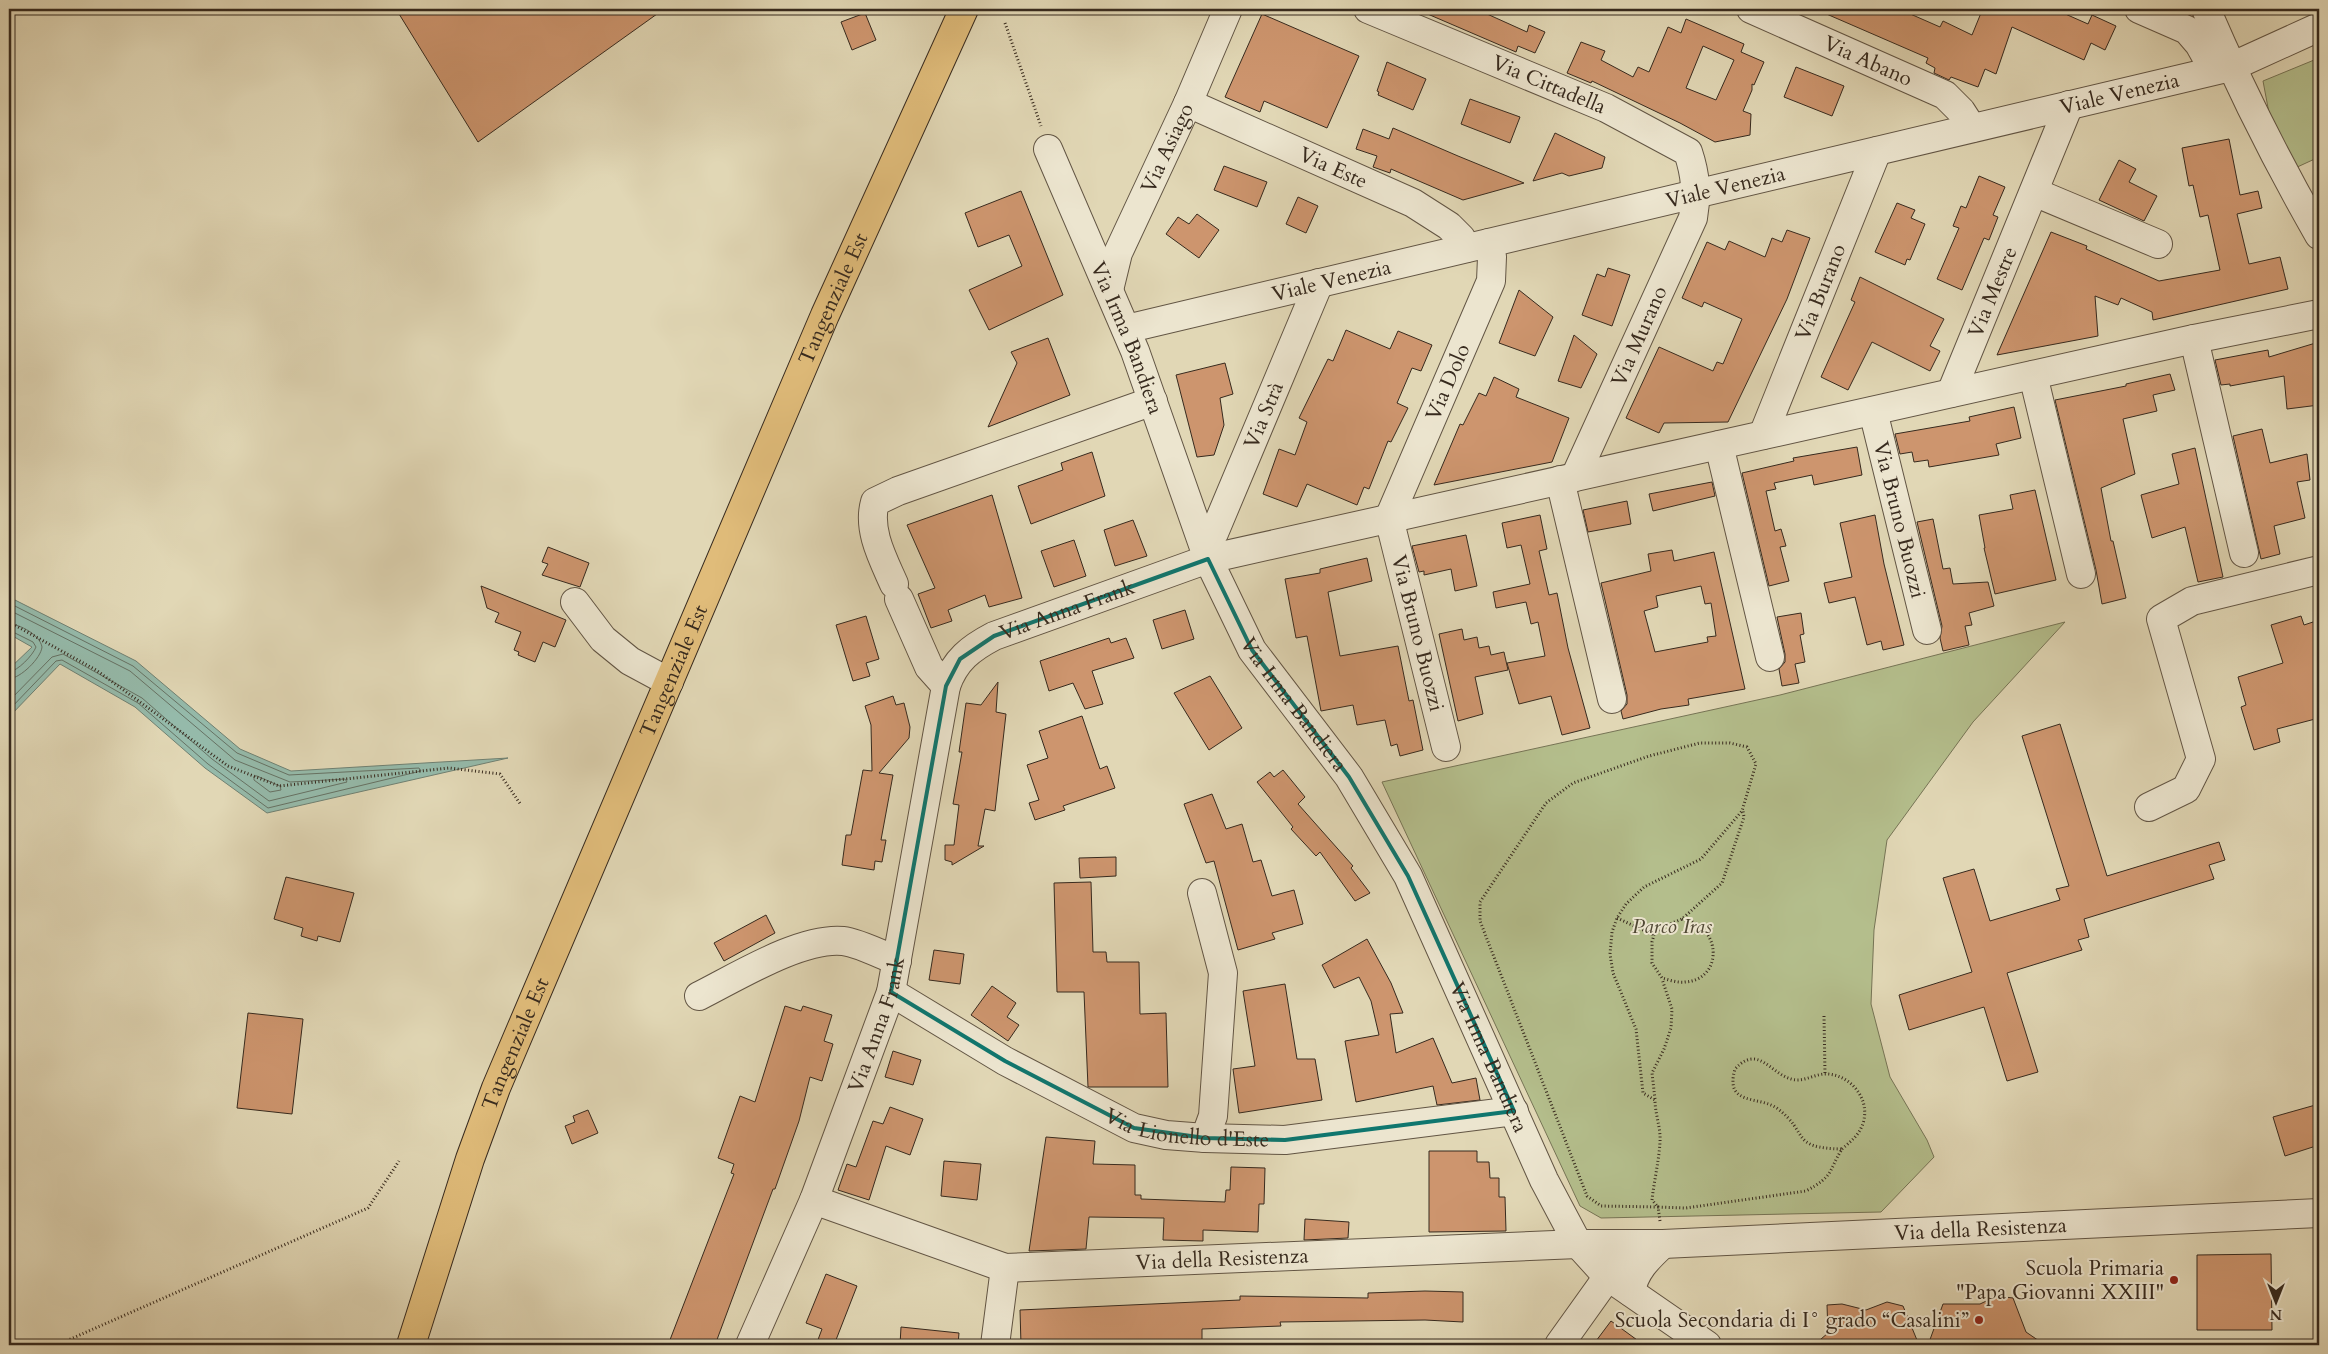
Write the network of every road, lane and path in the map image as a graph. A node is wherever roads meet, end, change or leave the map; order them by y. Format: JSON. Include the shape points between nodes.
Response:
{"nodes":[{"id":1,"x":964,"y":9,"type":"edge"},
{"id":2,"x":1228,"y":9,"type":"edge"},
{"id":3,"x":1368,"y":9,"type":"edge"},
{"id":4,"x":1750,"y":9,"type":"edge"},
{"id":5,"x":2138,"y":9,"type":"edge"},
{"id":6,"x":2206,"y":9,"type":"edge"},
{"id":7,"x":2194,"y":19,"type":"edge"},
{"id":8,"x":1005,"y":23,"type":"dead end"},
{"id":9,"x":2319,"y":27,"type":"edge"},
{"id":10,"x":2231,"y":67,"type":"junction"},
{"id":11,"x":1188,"y":103,"type":"junction"},
{"id":12,"x":2069,"y":105,"type":"junction"},
{"id":13,"x":1972,"y":128,"type":"junction"},
{"id":14,"x":1048,"y":148,"type":"joint"},
{"id":15,"x":1877,"y":151,"type":"junction"},
{"id":16,"x":2034,"y":192,"type":"junction"},
{"id":17,"x":1697,"y":193,"type":"junction"},
{"id":18,"x":2319,"y":235,"type":"edge"},
{"id":19,"x":2158,"y":244,"type":"dead end"},
{"id":20,"x":1478,"y":246,"type":"junction"},
{"id":21,"x":1319,"y":284,"type":"junction"},
{"id":22,"x":1109,"y":290,"type":"junction"},
{"id":23,"x":2319,"y":314,"type":"edge"},
{"id":24,"x":1126,"y":329,"type":"junction"},
{"id":25,"x":2194,"y":339,"type":"junction"},
{"id":26,"x":2033,"y":375,"type":"junction"},
{"id":27,"x":1951,"y":393,"type":"junction"},
{"id":28,"x":1153,"y":400,"type":"junction"},
{"id":29,"x":1873,"y":410,"type":"junction"},
{"id":30,"x":1763,"y":435,"type":"junction"},
{"id":31,"x":1719,"y":445,"type":"junction"},
{"id":32,"x":1567,"y":478,"type":"junction"},
{"id":33,"x":1389,"y":518,"type":"junction"},
{"id":34,"x":1206,"y":550,"type":"junction"},
{"id":35,"x":2244,"y":553,"type":"dead end"},
{"id":36,"x":2319,"y":570,"type":"edge"},
{"id":37,"x":2081,"y":574,"type":"dead end"},
{"id":38,"x":575,"y":602,"type":"dead end"},
{"id":39,"x":9,"y":622,"type":"edge"},
{"id":40,"x":1926,"y":630,"type":"dead end"},
{"id":41,"x":1770,"y":658,"type":"dead end"},
{"id":42,"x":669,"y":682,"type":"junction"},
{"id":43,"x":946,"y":686,"type":"junction"},
{"id":44,"x":1612,"y":699,"type":"dead end"},
{"id":45,"x":1446,"y":747,"type":"dead end"},
{"id":46,"x":522,"y":804,"type":"dead end"},
{"id":47,"x":2149,"y":807,"type":"dead end"},
{"id":48,"x":1742,"y":811,"type":"junction"},
{"id":49,"x":1202,"y":893,"type":"dead end"},
{"id":50,"x":1617,"y":918,"type":"junction"},
{"id":51,"x":1682,"y":919,"type":"junction"},
{"id":52,"x":1654,"y":935,"type":"junction"},
{"id":53,"x":897,"y":961,"type":"junction"},
{"id":54,"x":1662,"y":978,"type":"junction"},
{"id":55,"x":891,"y":992,"type":"junction"},
{"id":56,"x":699,"y":996,"type":"dead end"},
{"id":57,"x":1824,"y":1016,"type":"dead end"},
{"id":58,"x":1825,"y":1074,"type":"junction"},
{"id":59,"x":1655,"y":1100,"type":"junction"},
{"id":60,"x":1514,"y":1111,"type":"junction"},
{"id":61,"x":1206,"y":1138,"type":"junction"},
{"id":62,"x":1842,"y":1149,"type":"junction"},
{"id":63,"x":399,"y":1161,"type":"dead end"},
{"id":64,"x":814,"y":1200,"type":"junction"},
{"id":65,"x":1658,"y":1207,"type":"junction"},
{"id":66,"x":2319,"y":1213,"type":"edge"},
{"id":67,"x":1578,"y":1244,"type":"junction"},
{"id":68,"x":1652,"y":1245,"type":"junction"},
{"id":69,"x":1005,"y":1268,"type":"junction"},
{"id":70,"x":1608,"y":1276,"type":"junction"},
{"id":71,"x":1631,"y":1292,"type":"junction"},
{"id":72,"x":57,"y":1345,"type":"edge"},
{"id":73,"x":411,"y":1345,"type":"edge"},
{"id":74,"x":750,"y":1345,"type":"edge"},
{"id":75,"x":995,"y":1345,"type":"edge"},
{"id":76,"x":1559,"y":1345,"type":"edge"},
{"id":77,"x":1707,"y":1345,"type":"edge"}],
"edges":[{"from":1,"to":42,"type":"main road","name":"Tangenziale Est","via":[[825,315]]},
{"from":2,"to":11,"type":"street","name":"Via Asiago"},
{"from":3,"to":17,"type":"street","name":"Via Cittadella","via":[[1606,108],[1688,152]]},
{"from":4,"to":13,"type":"street","name":"Via Abano","via":[[1945,95]]},
{"from":5,"to":7,"type":"street"},
{"from":6,"to":10,"type":"street"},
{"from":7,"to":10,"type":"street","via":[[2199,44],[2208,60]]},
{"from":8,"to":14,"type":"path"},
{"from":9,"to":10,"type":"street","name":"Viale Venezia"},
{"from":10,"to":12,"type":"street","name":"Viale Venezia"},
{"from":10,"to":18,"type":"street","via":[[2279,165]]},
{"from":11,"to":20,"type":"street","name":"Via Este","via":[[1413,203],[1449,226],[1461,238]]},
{"from":11,"to":22,"type":"street","name":"Via Asiago","via":[[1118,253]]},
{"from":12,"to":13,"type":"street","name":"Viale Venezia"},
{"from":12,"to":16,"type":"street","name":"Via Mestre"},
{"from":13,"to":15,"type":"street","name":"Viale Venezia"},
{"from":14,"to":22,"type":"street","name":"Via Irma Bandiera"},
{"from":15,"to":17,"type":"street","name":"Viale Venezia"},
{"from":15,"to":30,"type":"street","name":"Via Burano"},
{"from":16,"to":19,"type":"street"},
{"from":16,"to":27,"type":"street","name":"Via Mestre"},
{"from":17,"to":20,"type":"street","name":"Viale Venezia"},
{"from":17,"to":32,"type":"street","name":"Via Murano","via":[[1693,218]]},
{"from":20,"to":21,"type":"street","name":"Viale Venezia"},
{"from":20,"to":33,"type":"street","name":"Via Dolo","via":[[1492,257],[1491,281]]},
{"from":21,"to":24,"type":"street","name":"Viale Venezia"},
{"from":21,"to":34,"type":"street","name":"Via Strà"},
{"from":22,"to":24,"type":"street","name":"Via Irma Bandiera"},
{"from":23,"to":25,"type":"street"},
{"from":24,"to":28,"type":"street","name":"Via Irma Bandiera"},
{"from":25,"to":26,"type":"street"},
{"from":25,"to":35,"type":"street"},
{"from":26,"to":27,"type":"street"},
{"from":26,"to":37,"type":"street"},
{"from":27,"to":29,"type":"street"},
{"from":28,"to":34,"type":"street","name":"Via Irma Bandiera"},
{"from":28,"to":43,"type":"street","via":[[874,502],[876,543],[928,667]]},
{"from":29,"to":30,"type":"street"},
{"from":29,"to":40,"type":"street","name":"Via Bruno Buozzi"},
{"from":30,"to":31,"type":"street"},
{"from":31,"to":32,"type":"street"},
{"from":31,"to":41,"type":"street"},
{"from":32,"to":33,"type":"street"},
{"from":32,"to":44,"type":"street"},
{"from":33,"to":34,"type":"street"},
{"from":33,"to":45,"type":"street","name":"Via Bruno Buozzi"},
{"from":34,"to":43,"type":"street","name":"Via Anna Frank","via":[[994,636],[960,658]]},
{"from":34,"to":60,"type":"street","name":"Via Irma Bandiera","via":[[1252,650],[1348,777],[1408,876]]},
{"from":36,"to":47,"type":"street","via":[[2192,601],[2161,619],[2202,760],[2186,789]]},
{"from":38,"to":42,"type":"street","via":[[603,639],[630,661]]},
{"from":39,"to":46,"type":"path","via":[[96,670],[228,766],[279,786],[449,768],[500,774]]},
{"from":42,"to":73,"type":"main road","name":"Tangenziale Est","via":[[496,1088]]},
{"from":43,"to":53,"type":"street","name":"Via Anna Frank"},
{"from":48,"to":50,"type":"path","via":[[1701,859],[1644,887]]},
{"from":48,"to":51,"type":"path","via":[[1744,817],[1722,883]]},
{"from":48,"to":65,"type":"path","via":[[1756,764],[1747,747],[1730,743],[1700,743],[1649,756],[1573,783],[1546,804],[1480,902],[1480,921],[1587,1196],[1601,1206]]},
{"from":49,"to":61,"type":"street","via":[[1223,973],[1213,1116]]},
{"from":50,"to":52,"type":"path"},
{"from":50,"to":59,"type":"path","via":[[1610,954],[1613,973],[1636,1029],[1643,1093]]},
{"from":51,"to":52,"type":"path","via":[[1664,926]]},
{"from":51,"to":54,"type":"path","via":[[1696,923],[1707,934],[1714,946],[1714,960],[1709,971],[1698,978],[1685,982]]},
{"from":52,"to":54,"type":"path","via":[[1652,964]]},
{"from":53,"to":55,"type":"street","name":"Via Anna Frank"},
{"from":53,"to":56,"type":"street","via":[[844,940],[817,943],[793,950]]},
{"from":54,"to":59,"type":"path","via":[[1672,1009],[1671,1028],[1652,1073]]},
{"from":55,"to":61,"type":"street","name":"Via Lionello d'Este","via":[[1005,1061],[1134,1128]]},
{"from":55,"to":64,"type":"street","name":"Via Anna Frank"},
{"from":57,"to":58,"type":"path"},
{"from":58,"to":62,"type":"path","via":[[1851,1083],[1859,1092],[1865,1110],[1861,1128]]},
{"from":58,"to":62,"type":"path","via":[[1793,1080],[1765,1062],[1747,1060],[1735,1069],[1733,1085],[1745,1099],[1772,1104],[1791,1121],[1806,1143]]},
{"from":59,"to":65,"type":"path","via":[[1660,1141],[1652,1200]]},
{"from":60,"to":61,"type":"street","name":"Via Lionello d'Este","via":[[1285,1140]]},
{"from":60,"to":67,"type":"street","name":"Via Irma Bandiera","via":[[1544,1180]]},
{"from":62,"to":65,"type":"path","via":[[1823,1182],[1806,1191],[1686,1208]]},
{"from":63,"to":72,"type":"path","via":[[368,1208]]},
{"from":64,"to":69,"type":"street","name":"Via della Resistenza"},
{"from":64,"to":74,"type":"street","name":"Via Anna Frank"},
{"from":65,"to":68,"type":"path"},
{"from":66,"to":68,"type":"street","name":"Via della Resistenza"},
{"from":67,"to":68,"type":"street","name":"Via della Resistenza"},
{"from":67,"to":69,"type":"street","name":"Via della Resistenza"},
{"from":67,"to":70,"type":"street","name":"Via Irma Bandiera"},
{"from":68,"to":70,"type":"street","name":"Via della Resistenza","via":[[1620,1259]]},
{"from":68,"to":71,"type":"street"},
{"from":69,"to":75,"type":"street"},
{"from":70,"to":71,"type":"street","name":"Via Irma Bandiera"},
{"from":70,"to":76,"type":"street","name":"Via della Resistenza"},
{"from":71,"to":77,"type":"street","name":"Via Irma Bandiera"}]}
